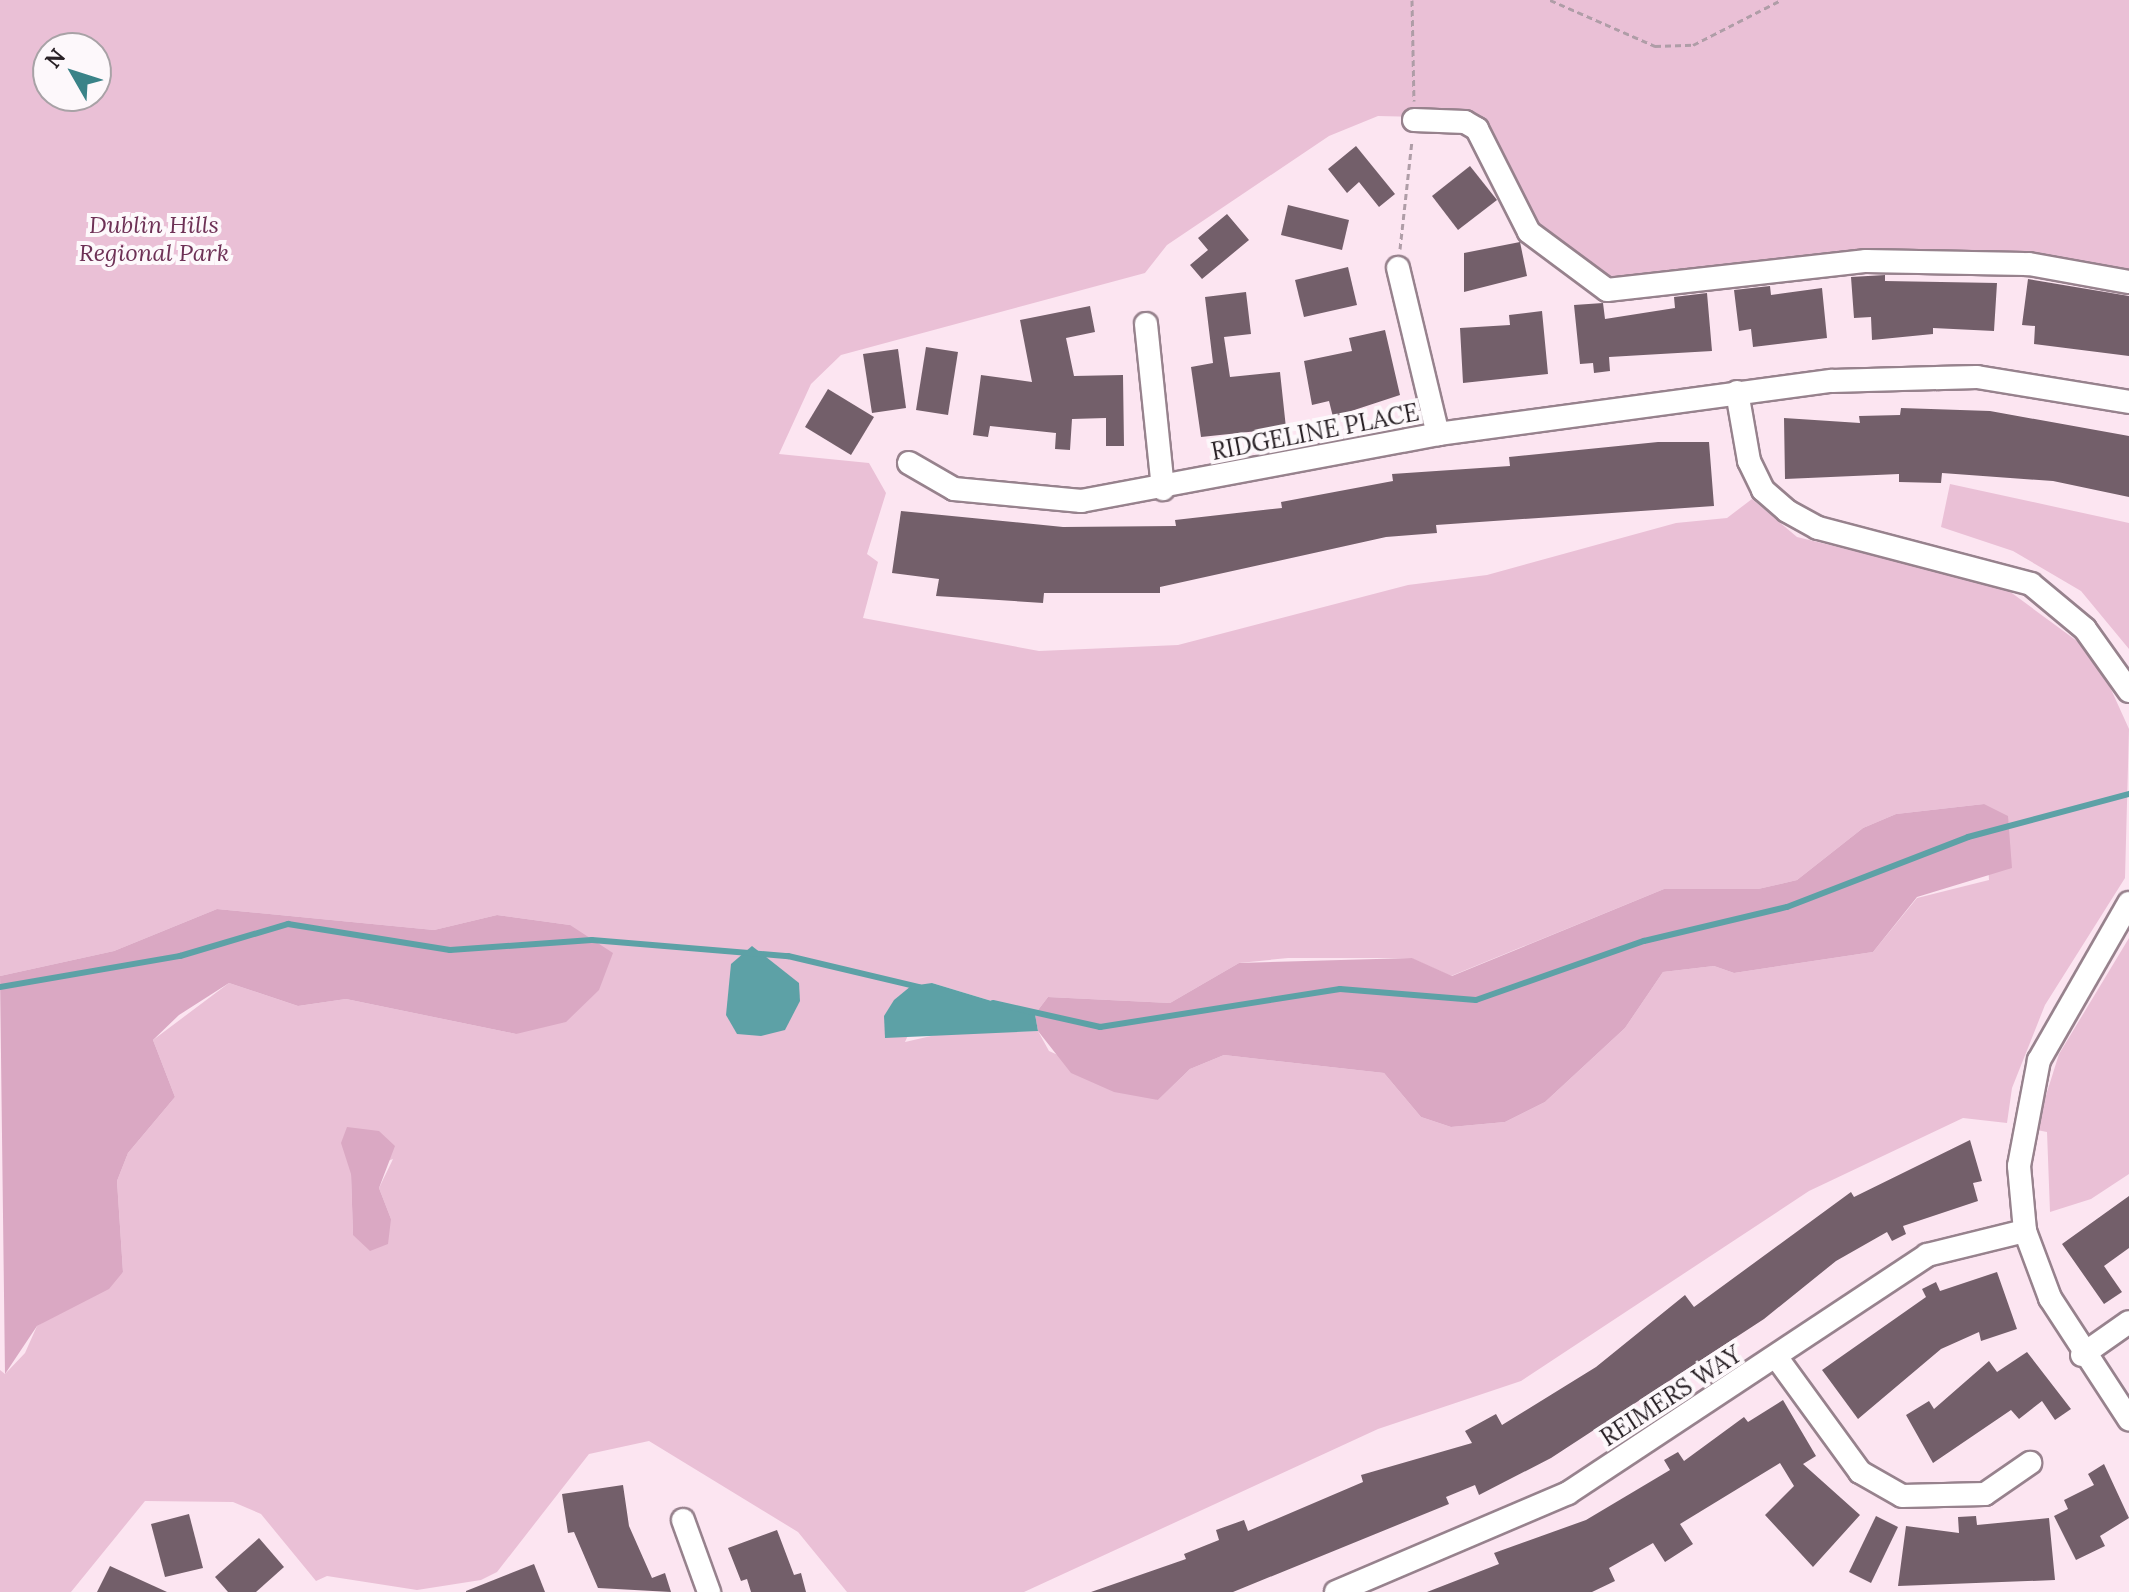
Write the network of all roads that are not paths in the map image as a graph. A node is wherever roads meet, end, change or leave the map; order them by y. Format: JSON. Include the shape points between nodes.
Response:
{"nodes":[{"id":1,"x":1414,"y":120,"type":"dead end"},
{"id":2,"x":1398,"y":268,"type":"dead end"},
{"id":3,"x":2129,"y":282,"type":"edge"},
{"id":4,"x":1146,"y":324,"type":"dead end"},
{"id":5,"x":1737,"y":392,"type":"junction"},
{"id":6,"x":2129,"y":402,"type":"edge"},
{"id":7,"x":1438,"y":434,"type":"junction"},
{"id":8,"x":909,"y":463,"type":"dead end"},
{"id":9,"x":1163,"y":489,"type":"junction"},
{"id":10,"x":2129,"y":691,"type":"edge"},
{"id":11,"x":2129,"y":903,"type":"edge"},
{"id":12,"x":2025,"y":1231,"type":"junction"},
{"id":13,"x":2129,"y":1322,"type":"edge"},
{"id":14,"x":2082,"y":1355,"type":"junction"},
{"id":15,"x":1777,"y":1358,"type":"junction"},
{"id":16,"x":2129,"y":1419,"type":"edge"},
{"id":17,"x":2030,"y":1463,"type":"dead end"},
{"id":18,"x":683,"y":1520,"type":"dead end"},
{"id":19,"x":709,"y":1592,"type":"edge"},
{"id":20,"x":1336,"y":1592,"type":"edge"}],
"edges":[{"from":1,"to":3,"type":"street","via":[[1477,129],[1529,232],[1607,290],[1890,260],[2029,264]]},
{"from":2,"to":7,"type":"street"},
{"from":4,"to":9,"type":"street"},
{"from":5,"to":6,"type":"street","name":"RIDGELINE PLACE","via":[[1899,376],[1977,377]]},
{"from":5,"to":7,"type":"street","name":"RIDGELINE PLACE"},
{"from":5,"to":10,"type":"street","via":[[1749,461],[1763,490],[1787,511],[1818,528],[2031,584],[2085,629]]},
{"from":7,"to":9,"type":"street","name":"RIDGELINE PLACE"},
{"from":8,"to":9,"type":"street","name":"RIDGELINE PLACE","via":[[954,489],[1081,501]]},
{"from":11,"to":12,"type":"street","via":[[2039,1060],[2019,1166]]},
{"from":12,"to":14,"type":"street"},
{"from":12,"to":15,"type":"street","name":"REIMERS WAY","via":[[1927,1255]]},
{"from":13,"to":14,"type":"street"},
{"from":14,"to":16,"type":"street"},
{"from":15,"to":17,"type":"street","via":[[1860,1472],[1902,1496],[1985,1494]]},
{"from":15,"to":20,"type":"street","name":"REIMERS WAY","via":[[1568,1493]]},
{"from":18,"to":19,"type":"street"}]}
